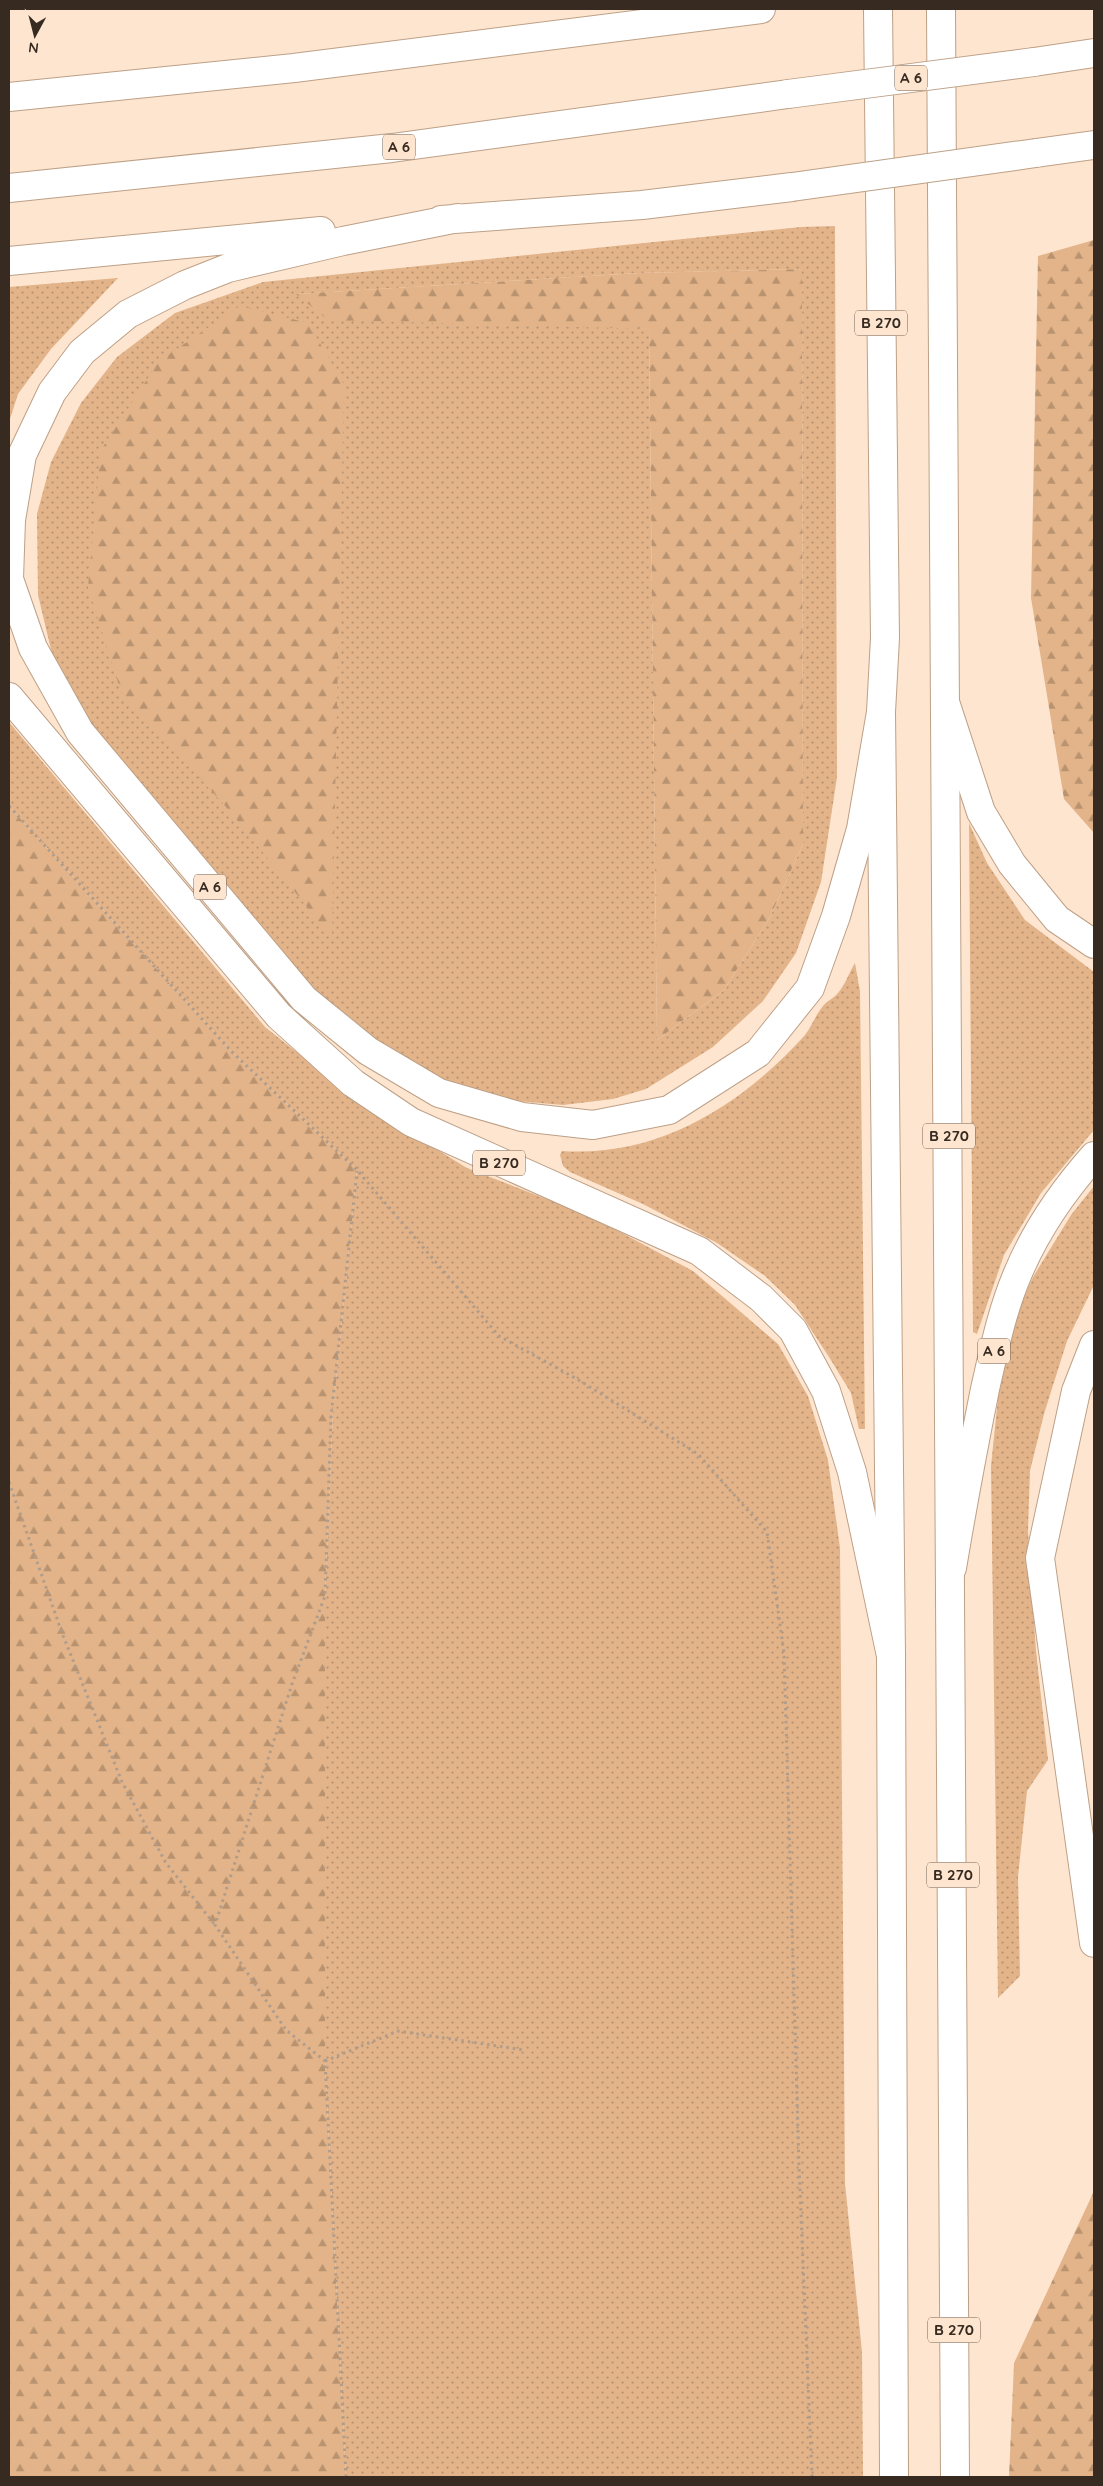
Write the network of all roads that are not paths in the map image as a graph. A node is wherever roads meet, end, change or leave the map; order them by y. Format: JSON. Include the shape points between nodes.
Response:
{"nodes":[{"id":1,"x":761,"y":9,"type":"edge"},
{"id":2,"x":878,"y":9,"type":"edge"},
{"id":3,"x":941,"y":9,"type":"edge"},
{"id":4,"x":1094,"y":53,"type":"edge"},
{"id":5,"x":9,"y":98,"type":"edge"},
{"id":6,"x":1094,"y":145,"type":"edge"},
{"id":7,"x":9,"y":188,"type":"edge"},
{"id":8,"x":458,"y":218,"type":"junction"},
{"id":9,"x":9,"y":261,"type":"edge"},
{"id":10,"x":9,"y":697,"type":"edge"},
{"id":11,"x":946,"y":705,"type":"junction"},
{"id":12,"x":881,"y":712,"type":"junction"},
{"id":13,"x":1094,"y":944,"type":"edge"},
{"id":14,"x":1094,"y":1156,"type":"edge"},
{"id":15,"x":1094,"y":1345,"type":"edge"},
{"id":16,"x":952,"y":1568,"type":"junction"},
{"id":17,"x":891,"y":1656,"type":"junction"},
{"id":18,"x":1094,"y":1943,"type":"edge"},
{"id":19,"x":894,"y":2477,"type":"edge"},
{"id":20,"x":955,"y":2477,"type":"edge"}],
"edges":[{"from":1,"to":5,"type":"main road","via":[[294,68]]},
{"from":2,"to":12,"type":"main road","number":"B 270","via":[[885,638]]},
{"from":3,"to":11,"type":"main road","number":"B 270"},
{"from":4,"to":7,"type":"main road","number":"A 6","bridge":true,"via":[[392,148]]},
{"from":6,"to":8,"type":"main road","bridge":true,"via":[[642,205]]},
{"from":8,"to":9,"type":"main road"},
{"from":8,"to":12,"type":"main road","number":"A 6","via":[[228,268],[185,285],[128,314],[82,352],[52,392],[22,455],[11,520],[9,579],[32,648],[80,732],[304,999],[368,1051],[439,1093],[522,1117],[593,1125],[669,1110],[758,1053],[810,988],[836,916],[861,828]]},
{"from":10,"to":17,"type":"main road","number":"B 270","via":[[279,1016],[353,1084],[411,1122],[699,1251],[761,1298],[793,1330],[826,1391],[852,1472]]},
{"from":11,"to":13,"type":"main road","number":"B 270","via":[[981,812],[1012,864],[1057,919]]},
{"from":11,"to":16,"type":"main road","number":"B 270"},
{"from":12,"to":17,"type":"main road","number":"B 270"},
{"from":14,"to":16,"type":"main road","number":"A 6","via":[[1071,1182],[1039,1229],[1015,1282],[997,1336],[970,1461]]},
{"from":15,"to":18,"type":"main road","via":[[1076,1390],[1040,1558]]},
{"from":16,"to":20,"type":"main road","number":"B 270"},
{"from":17,"to":19,"type":"main road","number":"B 270"}]}
